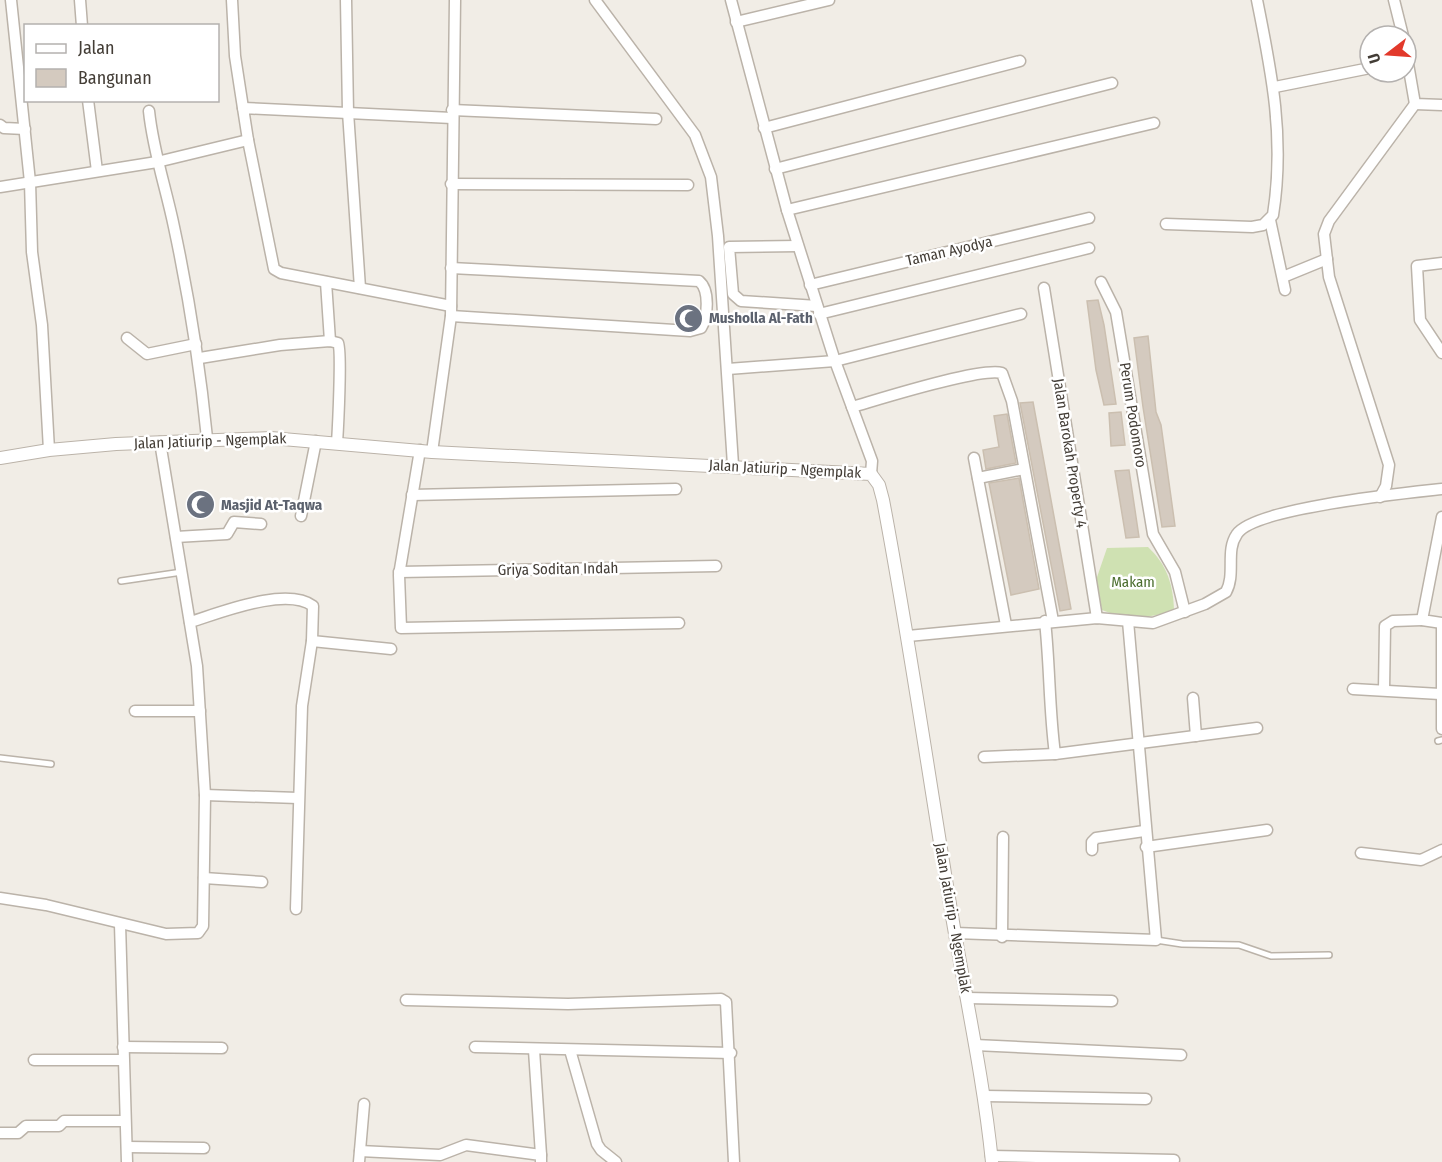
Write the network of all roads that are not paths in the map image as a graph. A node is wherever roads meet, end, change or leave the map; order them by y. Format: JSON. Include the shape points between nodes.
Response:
{"nodes":[{"id":1,"x":11,"y":0,"type":"edge"},
{"id":2,"x":80,"y":0,"type":"edge"},
{"id":3,"x":232,"y":0,"type":"edge"},
{"id":4,"x":346,"y":0,"type":"edge"},
{"id":5,"x":454,"y":0,"type":"edge"},
{"id":6,"x":595,"y":0,"type":"edge"},
{"id":7,"x":730,"y":0,"type":"edge"},
{"id":8,"x":829,"y":0,"type":"edge"},
{"id":9,"x":1257,"y":0,"type":"edge"},
{"id":10,"x":1394,"y":0,"type":"edge"},
{"id":11,"x":736,"y":22,"type":"junction"},
{"id":12,"x":82,"y":24,"type":"edge"},
{"id":13,"x":1400,"y":24,"type":"edge"},
{"id":14,"x":1020,"y":61,"type":"dead end"},
{"id":15,"x":1358,"y":70,"type":"edge"},
{"id":16,"x":1112,"y":83,"type":"dead end"},
{"id":17,"x":1411,"y":84,"type":"edge"},
{"id":18,"x":1275,"y":87,"type":"junction"},
{"id":19,"x":88,"y":102,"type":"edge"},
{"id":20,"x":1415,"y":104,"type":"junction"},
{"id":21,"x":1442,"y":105,"type":"edge"},
{"id":22,"x":243,"y":108,"type":"junction"},
{"id":23,"x":149,"y":111,"type":"dead end"},
{"id":24,"x":348,"y":112,"type":"junction"},
{"id":25,"x":452,"y":114,"type":"junction"},
{"id":26,"x":656,"y":119,"type":"dead end"},
{"id":27,"x":1154,"y":123,"type":"dead end"},
{"id":28,"x":0,"y":125,"type":"edge"},
{"id":29,"x":764,"y":128,"type":"junction"},
{"id":30,"x":25,"y":129,"type":"junction"},
{"id":31,"x":248,"y":140,"type":"junction"},
{"id":32,"x":157,"y":162,"type":"junction"},
{"id":33,"x":775,"y":169,"type":"junction"},
{"id":34,"x":97,"y":171,"type":"junction"},
{"id":35,"x":30,"y":182,"type":"junction"},
{"id":36,"x":451,"y":183,"type":"junction"},
{"id":37,"x":688,"y":185,"type":"dead end"},
{"id":38,"x":0,"y":187,"type":"edge"},
{"id":39,"x":787,"y":210,"type":"junction"},
{"id":40,"x":1089,"y":218,"type":"dead end"},
{"id":41,"x":1270,"y":220,"type":"junction"},
{"id":42,"x":1166,"y":224,"type":"dead end"},
{"id":43,"x":798,"y":246,"type":"junction"},
{"id":44,"x":1089,"y":248,"type":"dead end"},
{"id":45,"x":1326,"y":260,"type":"junction"},
{"id":46,"x":1442,"y":264,"type":"edge"},
{"id":47,"x":451,"y":268,"type":"junction"},
{"id":48,"x":1283,"y":277,"type":"junction"},
{"id":49,"x":326,"y":282,"type":"junction"},
{"id":50,"x":1101,"y":282,"type":"dead end"},
{"id":51,"x":810,"y":285,"type":"junction"},
{"id":52,"x":360,"y":288,"type":"junction"},
{"id":53,"x":1044,"y":288,"type":"dead end"},
{"id":54,"x":1285,"y":290,"type":"dead end"},
{"id":55,"x":818,"y":310,"type":"junction"},
{"id":56,"x":451,"y":311,"type":"junction"},
{"id":57,"x":1021,"y":314,"type":"dead end"},
{"id":58,"x":127,"y":338,"type":"dead end"},
{"id":59,"x":330,"y":341,"type":"junction"},
{"id":60,"x":196,"y":344,"type":"junction"},
{"id":61,"x":1442,"y":353,"type":"edge"},
{"id":62,"x":200,"y":358,"type":"junction"},
{"id":63,"x":835,"y":361,"type":"junction"},
{"id":64,"x":728,"y":369,"type":"junction"},
{"id":65,"x":852,"y":407,"type":"junction"},
{"id":66,"x":207,"y":438,"type":"junction"},
{"id":67,"x":316,"y":441,"type":"junction"},
{"id":68,"x":160,"y":442,"type":"junction"},
{"id":69,"x":338,"y":443,"type":"junction"},
{"id":70,"x":49,"y":450,"type":"junction"},
{"id":71,"x":426,"y":451,"type":"junction"},
{"id":72,"x":0,"y":458,"type":"edge"},
{"id":73,"x":974,"y":459,"type":"dead end"},
{"id":74,"x":729,"y":465,"type":"junction"},
{"id":75,"x":1024,"y":469,"type":"junction"},
{"id":76,"x":871,"y":474,"type":"junction"},
{"id":77,"x":978,"y":478,"type":"junction"},
{"id":78,"x":676,"y":489,"type":"dead end"},
{"id":79,"x":1442,"y":489,"type":"edge"},
{"id":80,"x":412,"y":495,"type":"junction"},
{"id":81,"x":1387,"y":496,"type":"junction"},
{"id":82,"x":301,"y":516,"type":"dead end"},
{"id":83,"x":1442,"y":517,"type":"edge"},
{"id":84,"x":261,"y":524,"type":"dead end"},
{"id":85,"x":176,"y":537,"type":"junction"},
{"id":86,"x":1439,"y":547,"type":"edge"},
{"id":87,"x":716,"y":566,"type":"dead end"},
{"id":88,"x":182,"y":572,"type":"junction"},
{"id":89,"x":399,"y":572,"type":"junction"},
{"id":90,"x":121,"y":581,"type":"dead end"},
{"id":91,"x":1185,"y":612,"type":"junction"},
{"id":92,"x":1097,"y":618,"type":"junction"},
{"id":93,"x":1422,"y":620,"type":"junction"},
{"id":94,"x":1049,"y":621,"type":"junction"},
{"id":95,"x":1128,"y":621,"type":"junction"},
{"id":96,"x":190,"y":622,"type":"junction"},
{"id":97,"x":679,"y":623,"type":"dead end"},
{"id":98,"x":1006,"y":625,"type":"junction"},
{"id":99,"x":1442,"y":625,"type":"edge"},
{"id":100,"x":908,"y":636,"type":"junction"},
{"id":101,"x":312,"y":641,"type":"junction"},
{"id":102,"x":391,"y":649,"type":"dead end"},
{"id":103,"x":1353,"y":689,"type":"dead end"},
{"id":104,"x":1384,"y":690,"type":"junction"},
{"id":105,"x":1440,"y":694,"type":"junction"},
{"id":106,"x":1193,"y":698,"type":"dead end"},
{"id":107,"x":135,"y":711,"type":"dead end"},
{"id":108,"x":200,"y":711,"type":"junction"},
{"id":109,"x":1257,"y":728,"type":"dead end"},
{"id":110,"x":1442,"y":729,"type":"edge"},
{"id":111,"x":1196,"y":736,"type":"junction"},
{"id":112,"x":1138,"y":744,"type":"junction"},
{"id":113,"x":1054,"y":754,"type":"junction"},
{"id":114,"x":984,"y":757,"type":"dead end"},
{"id":115,"x":0,"y":758,"type":"edge"},
{"id":116,"x":51,"y":764,"type":"dead end"},
{"id":117,"x":205,"y":795,"type":"junction"},
{"id":118,"x":298,"y":798,"type":"junction"},
{"id":119,"x":1267,"y":830,"type":"dead end"},
{"id":120,"x":1144,"y":831,"type":"junction"},
{"id":121,"x":1003,"y":837,"type":"dead end"},
{"id":122,"x":1146,"y":847,"type":"junction"},
{"id":123,"x":1092,"y":850,"type":"dead end"},
{"id":124,"x":1442,"y":850,"type":"edge"},
{"id":125,"x":1361,"y":853,"type":"dead end"},
{"id":126,"x":204,"y":878,"type":"junction"},
{"id":127,"x":262,"y":882,"type":"dead end"},
{"id":128,"x":0,"y":898,"type":"edge"},
{"id":129,"x":296,"y":909,"type":"dead end"},
{"id":130,"x":120,"y":924,"type":"junction"},
{"id":131,"x":956,"y":933,"type":"junction"},
{"id":132,"x":1002,"y":937,"type":"junction"},
{"id":133,"x":1156,"y":940,"type":"junction"},
{"id":134,"x":1329,"y":955,"type":"dead end"},
{"id":135,"x":967,"y":998,"type":"junction"},
{"id":136,"x":406,"y":1000,"type":"dead end"},
{"id":137,"x":1112,"y":1001,"type":"dead end"},
{"id":138,"x":975,"y":1045,"type":"junction"},
{"id":139,"x":123,"y":1047,"type":"junction"},
{"id":140,"x":475,"y":1047,"type":"dead end"},
{"id":141,"x":222,"y":1048,"type":"dead end"},
{"id":142,"x":534,"y":1050,"type":"junction"},
{"id":143,"x":570,"y":1050,"type":"junction"},
{"id":144,"x":731,"y":1053,"type":"junction"},
{"id":145,"x":1181,"y":1055,"type":"dead end"},
{"id":146,"x":34,"y":1060,"type":"dead end"},
{"id":147,"x":123,"y":1060,"type":"junction"},
{"id":148,"x":985,"y":1096,"type":"junction"},
{"id":149,"x":1146,"y":1099,"type":"dead end"},
{"id":150,"x":364,"y":1104,"type":"dead end"},
{"id":151,"x":125,"y":1122,"type":"junction"},
{"id":152,"x":0,"y":1133,"type":"edge"},
{"id":153,"x":127,"y":1147,"type":"junction"},
{"id":154,"x":204,"y":1148,"type":"dead end"},
{"id":155,"x":359,"y":1156,"type":"edge"},
{"id":156,"x":541,"y":1158,"type":"edge"},
{"id":157,"x":991,"y":1159,"type":"edge"},
{"id":158,"x":1174,"y":1160,"type":"dead end"},
{"id":159,"x":127,"y":1162,"type":"edge"},
{"id":160,"x":616,"y":1162,"type":"edge"},
{"id":161,"x":734,"y":1162,"type":"edge"}],
"edges":[{"from":1,"to":30,"type":"street"},
{"from":2,"to":12,"type":"street"},
{"from":3,"to":22,"type":"street"},
{"from":4,"to":24,"type":"street"},
{"from":5,"to":25,"type":"street"},
{"from":6,"to":64,"type":"street","via":[[695,135],[704,154],[711,177],[718,236]]},
{"from":7,"to":11,"type":"street"},
{"from":8,"to":11,"type":"street"},
{"from":9,"to":18,"type":"street"},
{"from":10,"to":13,"type":"street"},
{"from":11,"to":29,"type":"street"},
{"from":14,"to":29,"type":"street"},
{"from":15,"to":18,"type":"street"},
{"from":16,"to":33,"type":"street"},
{"from":17,"to":20,"type":"street"},
{"from":18,"to":41,"type":"street","via":[[1276,195]]},
{"from":19,"to":34,"type":"street"},
{"from":20,"to":21,"type":"street"},
{"from":20,"to":45,"type":"street","via":[[1329,221],[1324,234]]},
{"from":22,"to":24,"type":"street"},
{"from":22,"to":31,"type":"street"},
{"from":23,"to":32,"type":"street"},
{"from":24,"to":25,"type":"street"},
{"from":24,"to":52,"type":"street"},
{"from":25,"to":26,"type":"street"},
{"from":25,"to":36,"type":"street"},
{"from":27,"to":39,"type":"street"},
{"from":28,"to":30,"type":"street"},
{"from":29,"to":33,"type":"street"},
{"from":30,"to":35,"type":"street"},
{"from":31,"to":32,"type":"street"},
{"from":31,"to":49,"type":"street","via":[[274,269]]},
{"from":32,"to":34,"type":"street"},
{"from":32,"to":60,"type":"street"},
{"from":33,"to":39,"type":"street"},
{"from":34,"to":35,"type":"street"},
{"from":35,"to":38,"type":"street"},
{"from":35,"to":70,"type":"street"},
{"from":36,"to":37,"type":"street"},
{"from":36,"to":47,"type":"street"},
{"from":39,"to":43,"type":"street"},
{"from":40,"to":51,"type":"street","name":"Taman Ayodya"},
{"from":41,"to":42,"type":"street","via":[[1252,227]]},
{"from":41,"to":48,"type":"street"},
{"from":43,"to":51,"type":"street"},
{"from":43,"to":55,"type":"street","via":[[729,247],[733,294],[741,301]]},
{"from":44,"to":55,"type":"street"},
{"from":45,"to":48,"type":"street"},
{"from":45,"to":81,"type":"street","via":[[1389,465]]},
{"from":46,"to":61,"type":"street","via":[[1417,266],[1420,320]]},
{"from":47,"to":56,"type":"street"},
{"from":47,"to":56,"type":"street","via":[[699,281],[704,288],[706,318],[701,328],[690,331]]},
{"from":48,"to":54,"type":"street"},
{"from":49,"to":52,"type":"street"},
{"from":49,"to":59,"type":"street"},
{"from":50,"to":91,"type":"street","name":"Perum Podomoro","via":[[1116,312],[1153,534],[1175,572]]},
{"from":51,"to":55,"type":"street"},
{"from":52,"to":56,"type":"street"},
{"from":53,"to":92,"type":"street","name":"Jalan Barokah Property 4"},
{"from":55,"to":63,"type":"street"},
{"from":56,"to":71,"type":"street"},
{"from":57,"to":63,"type":"street"},
{"from":58,"to":60,"type":"street","via":[[147,354]]},
{"from":59,"to":62,"type":"street"},
{"from":59,"to":69,"type":"street","via":[[338,343],[341,350]]},
{"from":60,"to":62,"type":"street"},
{"from":62,"to":66,"type":"street"},
{"from":63,"to":64,"type":"street"},
{"from":63,"to":65,"type":"street"},
{"from":64,"to":74,"type":"street"},
{"from":65,"to":75,"type":"street","via":[[984,373],[1002,373],[1010,390]]},
{"from":65,"to":76,"type":"street","via":[[872,461]]},
{"from":66,"to":67,"type":"street","name":"Jalan Jatiurip - Ngemplak"},
{"from":66,"to":68,"type":"street","name":"Jalan Jatiurip - Ngemplak"},
{"from":67,"to":69,"type":"street","name":"Jalan Jatiurip - Ngemplak"},
{"from":67,"to":82,"type":"street"},
{"from":68,"to":70,"type":"street","name":"Jalan Jatiurip - Ngemplak"},
{"from":68,"to":85,"type":"street"},
{"from":69,"to":71,"type":"street","name":"Jalan Jatiurip - Ngemplak"},
{"from":70,"to":72,"type":"street","name":"Jalan Jatiurip - Ngemplak"},
{"from":71,"to":74,"type":"street","name":"Jalan Jatiurip - Ngemplak"},
{"from":71,"to":80,"type":"street"},
{"from":73,"to":77,"type":"street"},
{"from":74,"to":76,"type":"street","name":"Jalan Jatiurip - Ngemplak"},
{"from":75,"to":77,"type":"street"},
{"from":75,"to":94,"type":"street"},
{"from":76,"to":100,"type":"street","name":"Jalan Jatiurip - Ngemplak","via":[[883,500]]},
{"from":77,"to":98,"type":"street"},
{"from":78,"to":80,"type":"street"},
{"from":79,"to":81,"type":"street"},
{"from":80,"to":89,"type":"street"},
{"from":81,"to":91,"type":"street","via":[[1250,522],[1234,539],[1226,592]]},
{"from":83,"to":86,"type":"street"},
{"from":84,"to":85,"type":"street","via":[[239,521],[226,534]]},
{"from":85,"to":88,"type":"street"},
{"from":86,"to":93,"type":"street"},
{"from":87,"to":89,"type":"street","name":"Griya Soditan Indah"},
{"from":88,"to":90,"type":"lane"},
{"from":88,"to":96,"type":"street"},
{"from":89,"to":97,"type":"street","via":[[401,628]]},
{"from":91,"to":95,"type":"street","via":[[1154,623]]},
{"from":92,"to":94,"type":"street"},
{"from":92,"to":95,"type":"street"},
{"from":93,"to":99,"type":"street"},
{"from":93,"to":104,"type":"street","via":[[1393,621],[1385,626]]},
{"from":94,"to":98,"type":"street"},
{"from":94,"to":113,"type":"street","via":[[1052,681],[1048,696]]},
{"from":95,"to":112,"type":"street"},
{"from":96,"to":101,"type":"street","via":[[247,605],[287,599],[313,606]]},
{"from":96,"to":108,"type":"street"},
{"from":98,"to":100,"type":"street"},
{"from":99,"to":105,"type":"street"},
{"from":100,"to":131,"type":"street","name":"Jalan Jatiurip - Ngemplak"},
{"from":101,"to":102,"type":"street"},
{"from":101,"to":118,"type":"street","via":[[302,706]]},
{"from":103,"to":104,"type":"street"},
{"from":104,"to":105,"type":"street"},
{"from":105,"to":110,"type":"street"},
{"from":106,"to":111,"type":"street"},
{"from":107,"to":108,"type":"street"},
{"from":108,"to":117,"type":"street"},
{"from":109,"to":111,"type":"street"},
{"from":111,"to":112,"type":"street"},
{"from":112,"to":113,"type":"street"},
{"from":112,"to":120,"type":"street"},
{"from":113,"to":114,"type":"street"},
{"from":115,"to":116,"type":"lane"},
{"from":117,"to":118,"type":"street"},
{"from":117,"to":126,"type":"street"},
{"from":118,"to":129,"type":"street"},
{"from":119,"to":122,"type":"street"},
{"from":120,"to":122,"type":"street"},
{"from":120,"to":123,"type":"street","via":[[1096,838]]},
{"from":121,"to":132,"type":"street"},
{"from":122,"to":133,"type":"street"},
{"from":124,"to":125,"type":"street","via":[[1421,860]]},
{"from":126,"to":127,"type":"street"},
{"from":126,"to":130,"type":"street","via":[[203,926],[198,933],[177,936]]},
{"from":128,"to":130,"type":"street"},
{"from":130,"to":139,"type":"street"},
{"from":131,"to":132,"type":"street"},
{"from":131,"to":135,"type":"street","name":"Jalan Jatiurip - Ngemplak"},
{"from":132,"to":133,"type":"street"},
{"from":133,"to":134,"type":"lane","via":[[1239,945],[1270,956]]},
{"from":135,"to":137,"type":"street"},
{"from":135,"to":138,"type":"street","name":"Jalan Jatiurip - Ngemplak"},
{"from":136,"to":144,"type":"street","via":[[568,1004],[721,999],[726,1002]]},
{"from":138,"to":145,"type":"street"},
{"from":138,"to":148,"type":"street","name":"Jalan Jatiurip - Ngemplak"},
{"from":139,"to":141,"type":"street"},
{"from":139,"to":147,"type":"street"},
{"from":140,"to":142,"type":"street"},
{"from":142,"to":143,"type":"street"},
{"from":142,"to":156,"type":"street"},
{"from":143,"to":144,"type":"street"},
{"from":143,"to":160,"type":"street","via":[[597,1144]]},
{"from":144,"to":161,"type":"street"},
{"from":146,"to":147,"type":"street"},
{"from":147,"to":151,"type":"street"},
{"from":148,"to":149,"type":"street"},
{"from":148,"to":157,"type":"street","name":"Jalan Jatiurip - Ngemplak"},
{"from":150,"to":155,"type":"street"},
{"from":151,"to":152,"type":"street","via":[[64,1121],[59,1126],[26,1126],[18,1133]]},
{"from":151,"to":153,"type":"street"},
{"from":153,"to":154,"type":"street"},
{"from":153,"to":159,"type":"street"},
{"from":155,"to":156,"type":"street","via":[[440,1155],[466,1145]]},
{"from":157,"to":158,"type":"street"}]}
